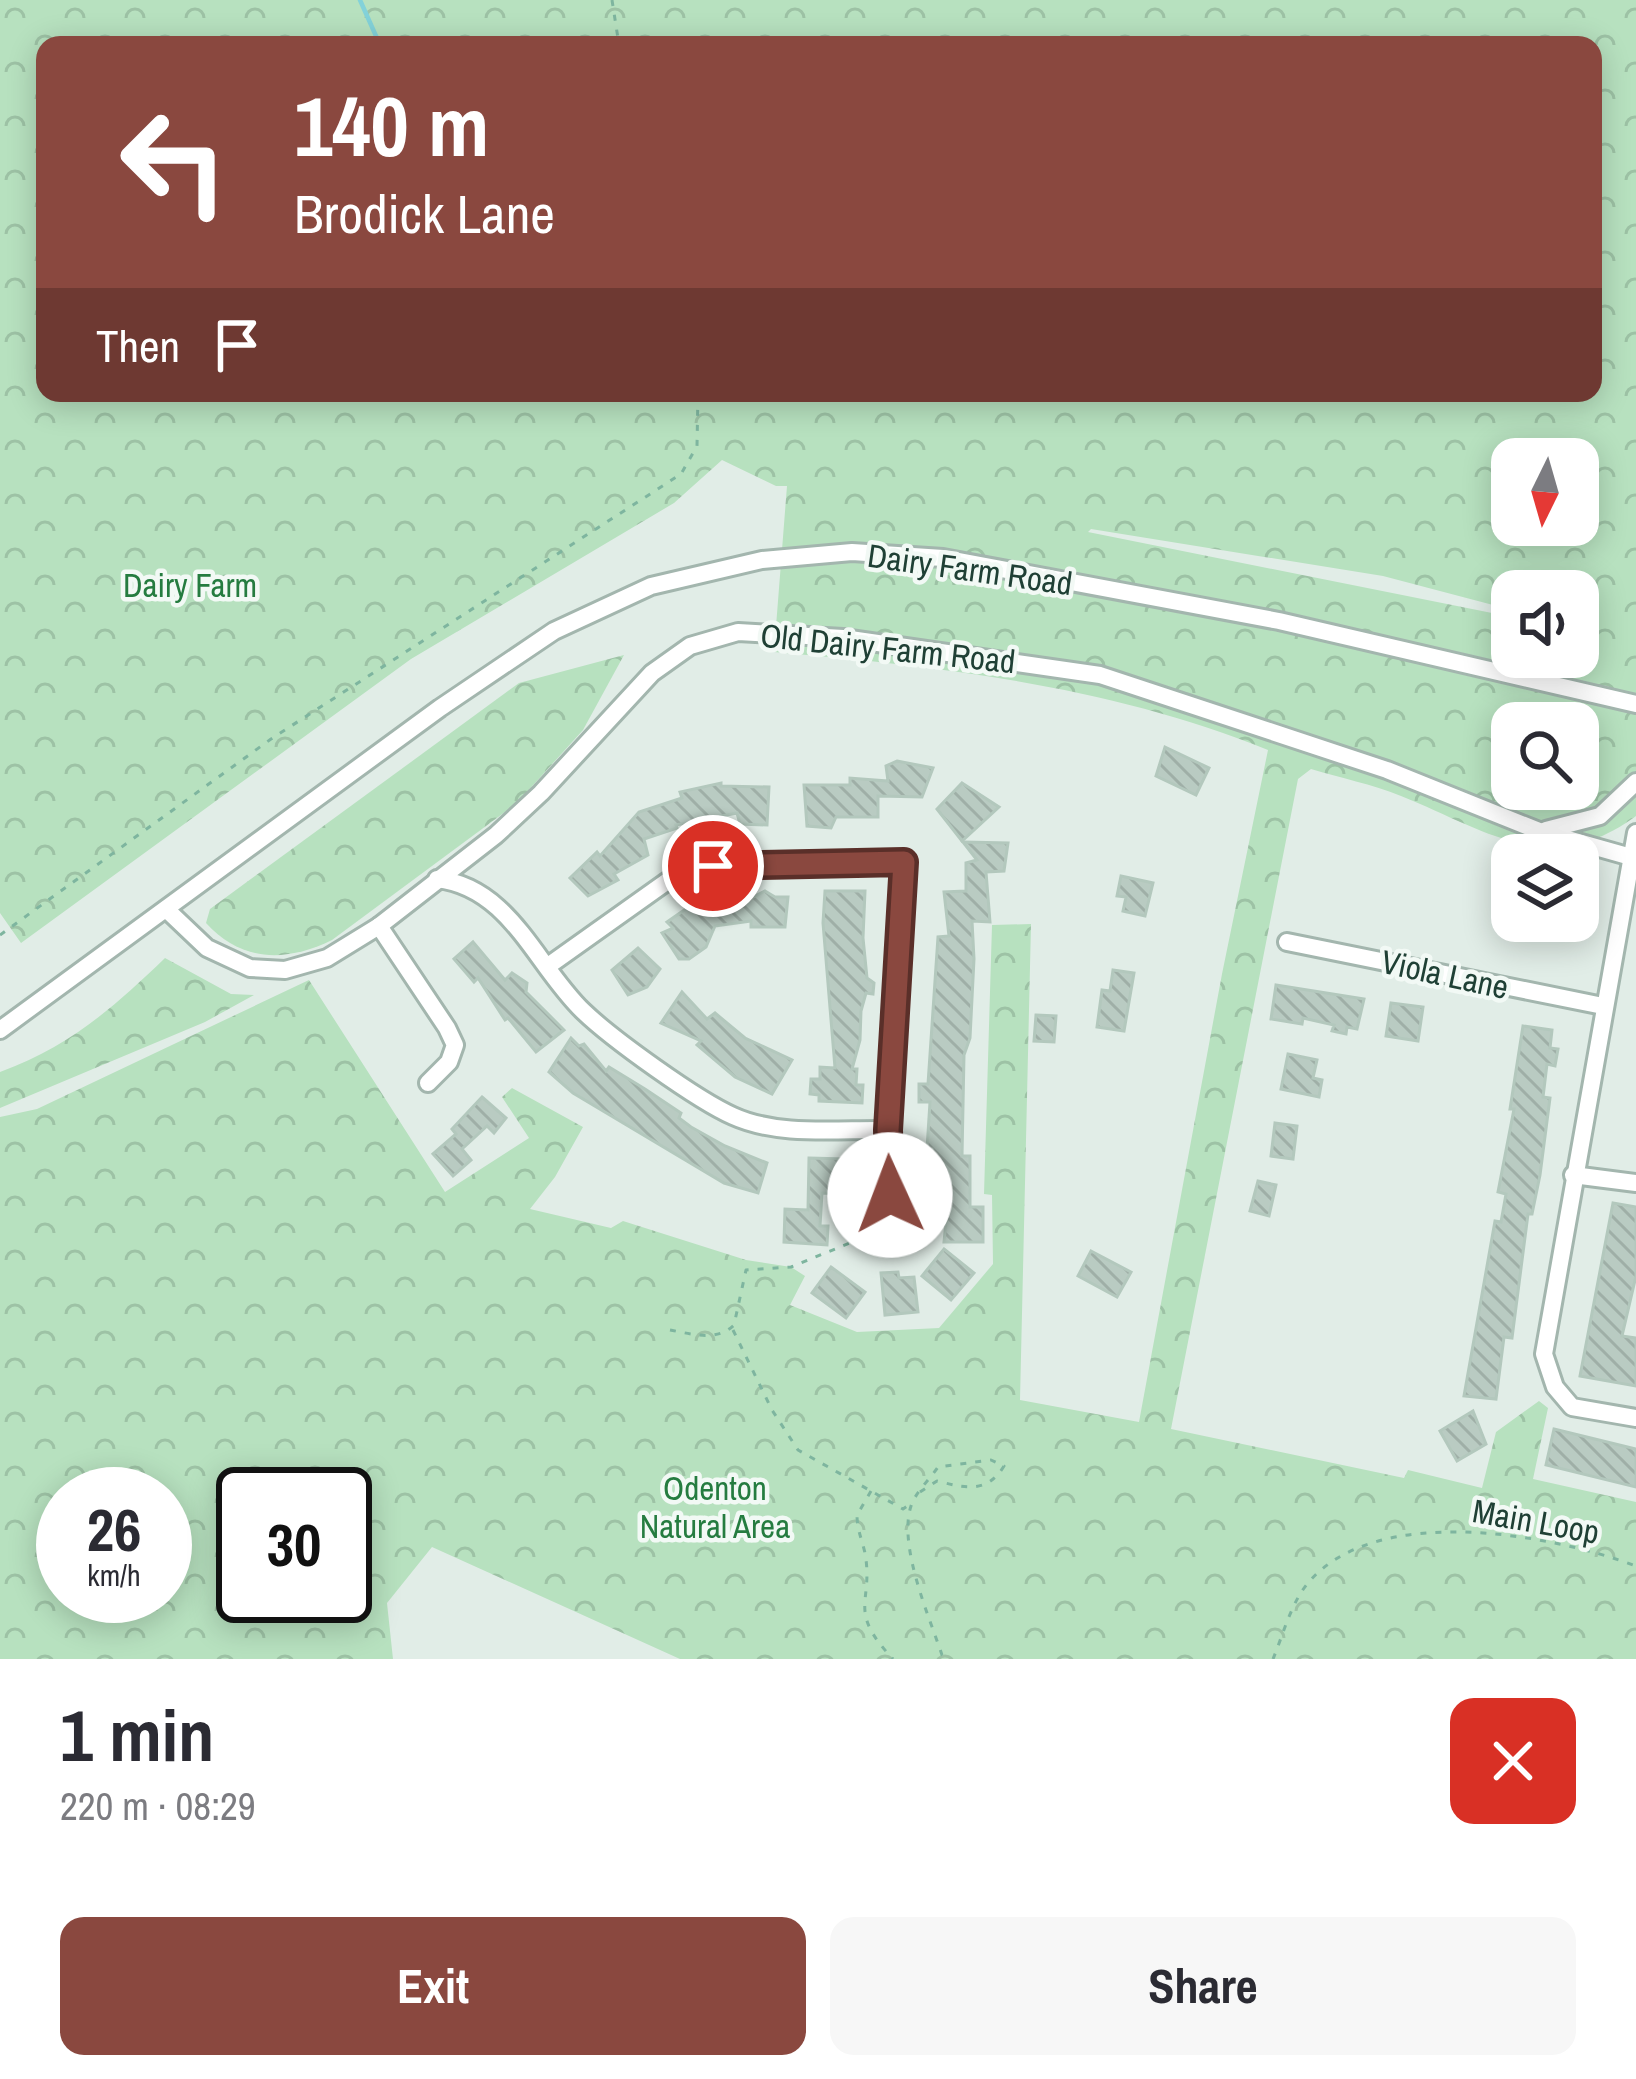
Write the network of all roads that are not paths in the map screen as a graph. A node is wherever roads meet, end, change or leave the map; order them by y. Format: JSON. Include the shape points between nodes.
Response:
{"nodes":[{"id":1,"x":1636,"y":704,"type":"edge"},
{"id":2,"x":1636,"y":782,"type":"edge"},
{"id":3,"x":1539,"y":832,"type":"junction"},
{"id":4,"x":1636,"y":833,"type":"edge"},
{"id":5,"x":1631,"y":857,"type":"junction"},
{"id":6,"x":437,"y":879,"type":"junction"},
{"id":7,"x":166,"y":909,"type":"junction"},
{"id":8,"x":379,"y":926,"type":"junction"},
{"id":9,"x":1287,"y":942,"type":"dead end"},
{"id":10,"x":548,"y":966,"type":"junction"},
{"id":11,"x":1603,"y":1006,"type":"junction"},
{"id":12,"x":0,"y":1030,"type":"edge"},
{"id":13,"x":428,"y":1083,"type":"dead end"},
{"id":14,"x":888,"y":1130,"type":"junction"},
{"id":15,"x":1573,"y":1174,"type":"junction"},
{"id":16,"x":1636,"y":1183,"type":"edge"},
{"id":17,"x":892,"y":1227,"type":"road end"},
{"id":18,"x":1636,"y":1418,"type":"edge"}],
"edges":[{"from":1,"to":7,"type":"street","name":"Dairy Farm Road","via":[[1279,620],[943,559],[852,552],[762,560],[651,586],[554,631]]},
{"from":2,"to":3,"type":"street","via":[[1600,816]]},
{"from":3,"to":5,"type":"street","name":"Old Dairy Farm Road"},
{"from":3,"to":6,"type":"street","name":"Old Dairy Farm Road","via":[[1387,770],[1100,675],[843,638],[738,632],[690,646],[652,673],[541,793]]},
{"from":4,"to":5,"type":"street"},
{"from":5,"to":11,"type":"street"},
{"from":6,"to":8,"type":"street","name":"Old Dairy Farm Road"},
{"from":6,"to":10,"type":"street","via":[[476,889]]},
{"from":7,"to":8,"type":"street","name":"Old Dairy Farm Road","via":[[207,948],[267,970],[310,965]]},
{"from":7,"to":12,"type":"street","name":"Dairy Farm Road"},
{"from":8,"to":13,"type":"street","via":[[454,1045]]},
{"from":9,"to":11,"type":"street","name":"Viola Lane"},
{"from":10,"to":14,"type":"street","via":[[581,1010],[734,1117],[779,1128]]},
{"from":10,"to":14,"type":"street","via":[[669,880],[713,866],[904,862]]},
{"from":11,"to":15,"type":"street"},
{"from":14,"to":17,"type":"street"},
{"from":15,"to":16,"type":"street"},
{"from":15,"to":18,"type":"street","via":[[1544,1354],[1572,1407]]}]}
